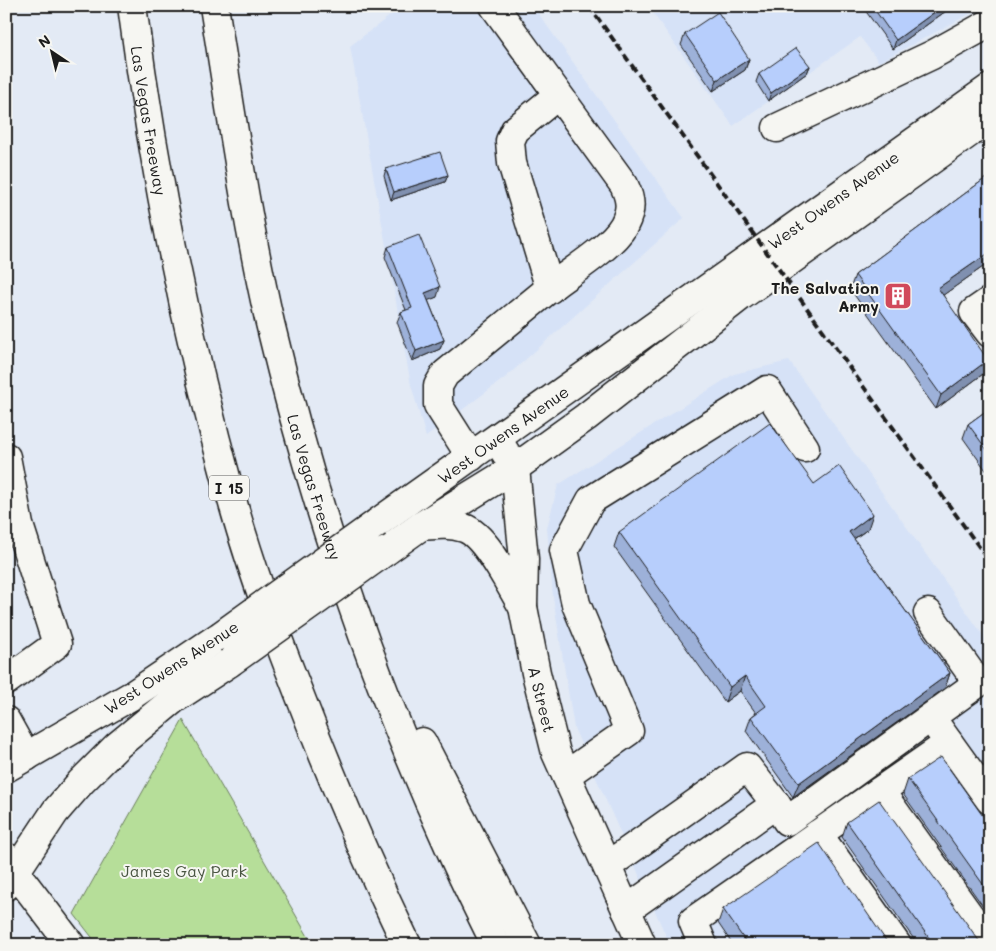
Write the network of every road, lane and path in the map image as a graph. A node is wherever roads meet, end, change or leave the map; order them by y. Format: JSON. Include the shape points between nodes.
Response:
{"nodes":[{"id":1,"x":132,"y":6,"type":"edge"},
{"id":2,"x":214,"y":6,"type":"edge"},
{"id":3,"x":494,"y":6,"type":"edge"},
{"id":4,"x":990,"y":23,"type":"edge"},
{"id":5,"x":990,"y":88,"type":"edge"},
{"id":6,"x":558,"y":95,"type":"junction"},
{"id":7,"x":990,"y":118,"type":"edge"},
{"id":8,"x":777,"y":128,"type":"dead end"},
{"id":9,"x":550,"y":288,"type":"junction"},
{"id":10,"x":990,"y":301,"type":"edge"},
{"id":11,"x":990,"y":333,"type":"edge"},
{"id":12,"x":497,"y":439,"type":"junction"},
{"id":13,"x":805,"y":448,"type":"dead end"},
{"id":14,"x":6,"y":457,"type":"edge"},
{"id":15,"x":471,"y":457,"type":"junction"},
{"id":16,"x":515,"y":468,"type":"junction"},
{"id":17,"x":421,"y":526,"type":"junction"},
{"id":18,"x":352,"y":601,"type":"junction"},
{"id":19,"x":523,"y":607,"type":"junction"},
{"id":20,"x":928,"y":614,"type":"dead end"},
{"id":21,"x":6,"y":681,"type":"edge"},
{"id":22,"x":931,"y":718,"type":"junction"},
{"id":23,"x":6,"y":721,"type":"edge"},
{"id":24,"x":949,"y":743,"type":"junction"},
{"id":25,"x":16,"y":762,"type":"edge"},
{"id":26,"x":566,"y":775,"type":"junction"},
{"id":27,"x":880,"y":790,"type":"junction"},
{"id":28,"x":990,"y":800,"type":"edge"},
{"id":29,"x":776,"y":804,"type":"junction"},
{"id":30,"x":818,"y":834,"type":"junction"},
{"id":31,"x":607,"y":866,"type":"junction"},
{"id":32,"x":9,"y":872,"type":"edge"},
{"id":33,"x":626,"y":910,"type":"junction"},
{"id":34,"x":990,"y":944,"type":"edge"},
{"id":35,"x":71,"y":945,"type":"edge"},
{"id":36,"x":407,"y":945,"type":"edge"},
{"id":37,"x":496,"y":945,"type":"edge"},
{"id":38,"x":526,"y":945,"type":"edge"},
{"id":39,"x":642,"y":945,"type":"edge"},
{"id":40,"x":703,"y":945,"type":"edge"},
{"id":41,"x":896,"y":945,"type":"edge"}],
"edges":[{"from":1,"to":36,"type":"main road","name":"Las Vegas Freeway","number":"I 15","via":[[174,255],[232,500],[256,578],[319,747]]},
{"from":2,"to":18,"type":"main road","name":"Las Vegas Freeway","via":[[251,235],[270,324],[318,499]]},
{"from":3,"to":6,"type":"main road"},
{"from":4,"to":8,"type":"main road","via":[[932,55]]},
{"from":5,"to":12,"type":"main road","name":"West Owens Avenue"},
{"from":6,"to":9,"type":"main road","via":[[515,130],[510,141],[512,163]]},
{"from":6,"to":9,"type":"main road","via":[[624,185],[630,198],[623,226],[608,244]]},
{"from":7,"to":16,"type":"main road","name":"West Owens Avenue","via":[[741,296]]},
{"from":9,"to":15,"type":"main road","via":[[445,374],[438,386],[438,405]]},
{"from":10,"to":11,"type":"main road","via":[[974,312]]},
{"from":12,"to":15,"type":"main road","name":"West Owens Avenue"},
{"from":12,"to":16,"type":"main road","name":"A Street"},
{"from":13,"to":26,"type":"main road","via":[[767,390],[592,500],[564,550],[576,604],[629,731]]},
{"from":14,"to":21,"type":"main road","via":[[19,525],[58,644]]},
{"from":15,"to":25,"type":"main road","name":"West Owens Avenue","bridge":true,"via":[[131,696]]},
{"from":16,"to":17,"type":"main road","name":"West Owens Avenue"},
{"from":16,"to":19,"type":"main road","name":"A Street","via":[[524,559]]},
{"from":17,"to":19,"type":"main road","via":[[444,524],[465,528],[484,543]]},
{"from":17,"to":32,"type":"main road","name":"West Owens Avenue","bridge":true,"via":[[174,699],[117,746],[55,812]]},
{"from":18,"to":37,"type":"main road","name":"Las Vegas Freeway","via":[[422,784]]},
{"from":18,"to":38,"type":"main road"},
{"from":19,"to":26,"type":"main road","name":"A Street","via":[[556,753]]},
{"from":20,"to":22,"type":"main road","via":[[978,683]]},
{"from":22,"to":24,"type":"main road"},
{"from":22,"to":29,"type":"main road","via":[[787,821]]},
{"from":23,"to":25,"type":"main road"},
{"from":24,"to":27,"type":"main road"},
{"from":24,"to":28,"type":"main road"},
{"from":26,"to":31,"type":"main road","name":"A Street"},
{"from":27,"to":30,"type":"main road"},
{"from":27,"to":34,"type":"main road"},
{"from":29,"to":31,"type":"main road","via":[[747,768]]},
{"from":29,"to":33,"type":"main road"},
{"from":30,"to":40,"type":"main road","via":[[693,921]]},
{"from":30,"to":41,"type":"main road"},
{"from":31,"to":33,"type":"main road","name":"A Street"},
{"from":32,"to":35,"type":"main road"},
{"from":33,"to":39,"type":"main road","name":"A Street"}]}
